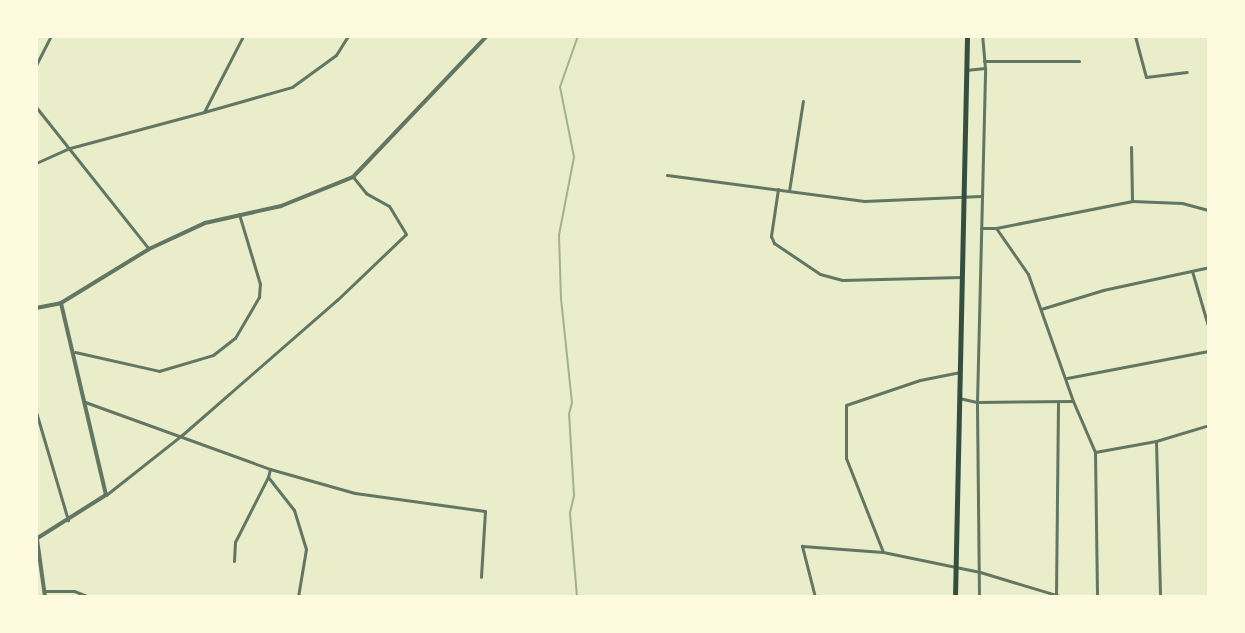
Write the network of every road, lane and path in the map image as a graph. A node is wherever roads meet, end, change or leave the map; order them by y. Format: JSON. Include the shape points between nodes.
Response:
{"nodes":[{"id":1,"x":51,"y":36,"type":"edge"},
{"id":2,"x":243,"y":36,"type":"edge"},
{"id":3,"x":348,"y":36,"type":"edge"},
{"id":4,"x":488,"y":36,"type":"edge"},
{"id":5,"x":967,"y":36,"type":"edge"},
{"id":6,"x":982,"y":36,"type":"edge"},
{"id":7,"x":1135,"y":36,"type":"edge"},
{"id":8,"x":984,"y":61,"type":"junction"},
{"id":9,"x":1079,"y":61,"type":"dead end"},
{"id":10,"x":36,"y":65,"type":"edge"},
{"id":11,"x":985,"y":68,"type":"junction"},
{"id":12,"x":966,"y":70,"type":"junction"},
{"id":13,"x":1187,"y":72,"type":"dead end"},
{"id":14,"x":803,"y":101,"type":"dead end"},
{"id":15,"x":36,"y":107,"type":"edge"},
{"id":16,"x":204,"y":112,"type":"junction"},
{"id":17,"x":1131,"y":147,"type":"dead end"},
{"id":18,"x":70,"y":148,"type":"junction"},
{"id":19,"x":36,"y":163,"type":"edge"},
{"id":20,"x":667,"y":175,"type":"dead end"},
{"id":21,"x":353,"y":177,"type":"junction"},
{"id":22,"x":778,"y":189,"type":"junction"},
{"id":23,"x":789,"y":191,"type":"junction"},
{"id":24,"x":966,"y":194,"type":"junction"},
{"id":25,"x":982,"y":196,"type":"junction"},
{"id":26,"x":1132,"y":201,"type":"junction"},
{"id":27,"x":1209,"y":210,"type":"edge"},
{"id":28,"x":239,"y":214,"type":"junction"},
{"id":29,"x":981,"y":228,"type":"junction"},
{"id":30,"x":996,"y":228,"type":"junction"},
{"id":31,"x":149,"y":249,"type":"junction"},
{"id":32,"x":1209,"y":267,"type":"edge"},
{"id":33,"x":1192,"y":271,"type":"junction"},
{"id":34,"x":963,"y":277,"type":"junction"},
{"id":35,"x":61,"y":303,"type":"junction"},
{"id":36,"x":36,"y":308,"type":"edge"},
{"id":37,"x":1041,"y":309,"type":"junction"},
{"id":38,"x":1209,"y":329,"type":"edge"},
{"id":39,"x":1209,"y":351,"type":"edge"},
{"id":40,"x":75,"y":352,"type":"junction"},
{"id":41,"x":960,"y":372,"type":"junction"},
{"id":42,"x":1067,"y":378,"type":"junction"},
{"id":43,"x":959,"y":398,"type":"junction"},
{"id":44,"x":1073,"y":401,"type":"junction"},
{"id":45,"x":83,"y":402,"type":"junction"},
{"id":46,"x":977,"y":402,"type":"junction"},
{"id":47,"x":1058,"y":403,"type":"junction"},
{"id":48,"x":36,"y":412,"type":"edge"},
{"id":49,"x":1209,"y":425,"type":"edge"},
{"id":50,"x":182,"y":435,"type":"junction"},
{"id":51,"x":1156,"y":441,"type":"junction"},
{"id":52,"x":1095,"y":452,"type":"junction"},
{"id":53,"x":270,"y":469,"type":"junction"},
{"id":54,"x":268,"y":477,"type":"junction"},
{"id":55,"x":106,"y":495,"type":"junction"},
{"id":56,"x":68,"y":520,"type":"junction"},
{"id":57,"x":37,"y":539,"type":"edge"},
{"id":58,"x":883,"y":552,"type":"junction"},
{"id":59,"x":234,"y":561,"type":"dead end"},
{"id":60,"x":955,"y":566,"type":"junction"},
{"id":61,"x":980,"y":572,"type":"junction"},
{"id":62,"x":481,"y":578,"type":"dead end"},
{"id":63,"x":44,"y":591,"type":"junction"},
{"id":64,"x":1056,"y":594,"type":"junction"},
{"id":65,"x":45,"y":597,"type":"edge"},
{"id":66,"x":90,"y":597,"type":"edge"},
{"id":67,"x":298,"y":597,"type":"edge"},
{"id":68,"x":815,"y":597,"type":"edge"},
{"id":69,"x":955,"y":597,"type":"edge"},
{"id":70,"x":979,"y":597,"type":"edge"},
{"id":71,"x":1063,"y":597,"type":"edge"},
{"id":72,"x":1097,"y":597,"type":"edge"},
{"id":73,"x":1160,"y":597,"type":"edge"}],
"edges":[{"from":1,"to":10,"type":"street"},
{"from":2,"to":16,"type":"street"},
{"from":3,"to":16,"type":"street","via":[[336,55],[292,87]]},
{"from":4,"to":21,"type":"street"},
{"from":5,"to":12,"type":"highway"},
{"from":6,"to":8,"type":"street"},
{"from":7,"to":13,"type":"street","via":[[1146,76]]},
{"from":8,"to":9,"type":"street"},
{"from":8,"to":11,"type":"street"},
{"from":11,"to":12,"type":"street"},
{"from":11,"to":25,"type":"street"},
{"from":12,"to":24,"type":"highway"},
{"from":14,"to":23,"type":"street"},
{"from":15,"to":18,"type":"street"},
{"from":16,"to":18,"type":"street"},
{"from":17,"to":26,"type":"street"},
{"from":18,"to":19,"type":"street"},
{"from":18,"to":31,"type":"street"},
{"from":20,"to":22,"type":"street"},
{"from":21,"to":28,"type":"street","via":[[281,206]]},
{"from":21,"to":50,"type":"street","via":[[366,194],[389,206],[406,234],[337,300]]},
{"from":22,"to":23,"type":"street"},
{"from":22,"to":34,"type":"street","via":[[771,236],[774,243],[820,274],[842,280]]},
{"from":23,"to":24,"type":"street","via":[[864,201]]},
{"from":24,"to":25,"type":"street"},
{"from":24,"to":34,"type":"highway"},
{"from":25,"to":29,"type":"street"},
{"from":26,"to":27,"type":"street","via":[[1182,203]]},
{"from":26,"to":30,"type":"street"},
{"from":28,"to":31,"type":"street","via":[[205,223]]},
{"from":28,"to":40,"type":"street","via":[[260,284],[259,297],[235,338],[213,355],[159,371]]},
{"from":29,"to":30,"type":"street"},
{"from":29,"to":46,"type":"street"},
{"from":30,"to":37,"type":"street","via":[[1028,274]]},
{"from":31,"to":35,"type":"street"},
{"from":32,"to":33,"type":"street"},
{"from":33,"to":37,"type":"street","via":[[1103,290]]},
{"from":33,"to":38,"type":"street"},
{"from":34,"to":41,"type":"highway"},
{"from":35,"to":36,"type":"street"},
{"from":35,"to":40,"type":"street"},
{"from":37,"to":42,"type":"street"},
{"from":39,"to":42,"type":"street"},
{"from":40,"to":45,"type":"street"},
{"from":41,"to":43,"type":"highway"},
{"from":41,"to":58,"type":"street","via":[[920,380],[846,405],[846,458]]},
{"from":42,"to":44,"type":"street"},
{"from":43,"to":46,"type":"street"},
{"from":43,"to":60,"type":"highway"},
{"from":44,"to":47,"type":"street"},
{"from":44,"to":52,"type":"street"},
{"from":45,"to":50,"type":"street"},
{"from":45,"to":55,"type":"street"},
{"from":46,"to":47,"type":"street"},
{"from":46,"to":61,"type":"street"},
{"from":47,"to":64,"type":"street"},
{"from":48,"to":56,"type":"street"},
{"from":49,"to":51,"type":"street"},
{"from":50,"to":53,"type":"street"},
{"from":50,"to":55,"type":"street"},
{"from":51,"to":52,"type":"street"},
{"from":51,"to":73,"type":"street"},
{"from":52,"to":72,"type":"street"},
{"from":53,"to":54,"type":"street"},
{"from":53,"to":62,"type":"street","via":[[355,493],[485,511]]},
{"from":54,"to":59,"type":"street","via":[[235,542]]},
{"from":54,"to":67,"type":"street","via":[[294,510],[306,549]]},
{"from":55,"to":56,"type":"street"},
{"from":56,"to":57,"type":"street"},
{"from":57,"to":63,"type":"street"},
{"from":58,"to":60,"type":"street"},
{"from":58,"to":68,"type":"street","via":[[802,546]]},
{"from":60,"to":61,"type":"street"},
{"from":60,"to":69,"type":"highway"},
{"from":61,"to":64,"type":"street"},
{"from":61,"to":70,"type":"street"},
{"from":63,"to":65,"type":"street"},
{"from":63,"to":66,"type":"street","via":[[74,591]]},
{"from":64,"to":71,"type":"street"}]}
